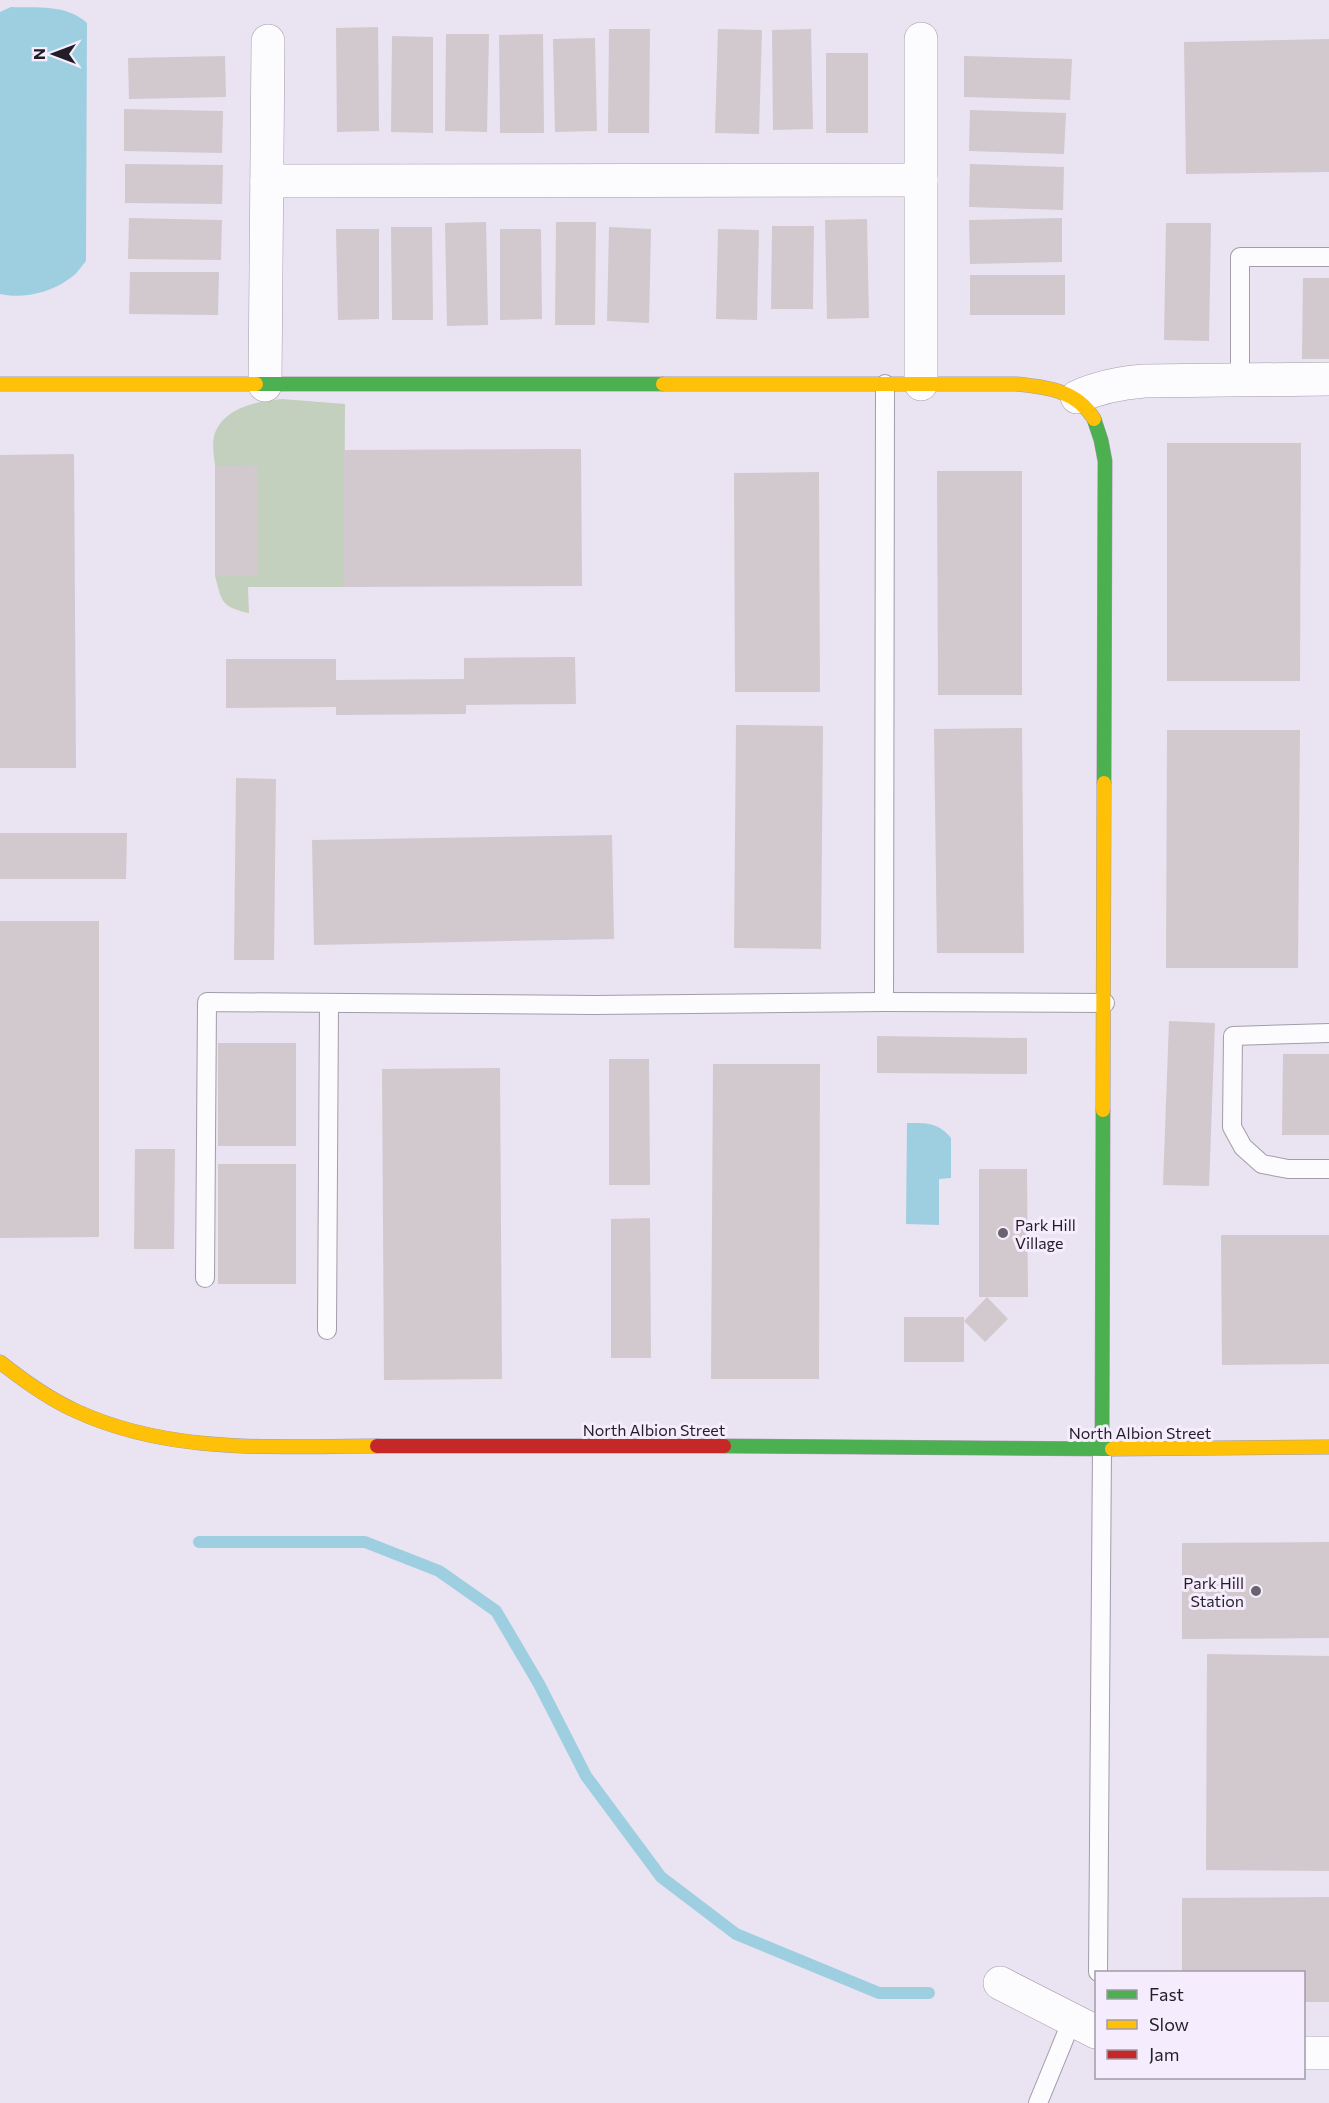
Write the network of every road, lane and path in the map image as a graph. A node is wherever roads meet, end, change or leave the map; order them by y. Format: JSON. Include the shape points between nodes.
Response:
{"nodes":[{"id":1,"x":921,"y":39,"type":"dead end"},
{"id":2,"x":268,"y":40,"type":"dead end"},
{"id":3,"x":921,"y":180,"type":"junction"},
{"id":4,"x":267,"y":181,"type":"junction"},
{"id":5,"x":1329,"y":257,"type":"edge"},
{"id":6,"x":1240,"y":380,"type":"junction"},
{"id":7,"x":1329,"y":380,"type":"edge"},
{"id":8,"x":0,"y":384,"type":"edge"},
{"id":9,"x":885,"y":384,"type":"junction"},
{"id":10,"x":921,"y":384,"type":"junction"},
{"id":11,"x":265,"y":385,"type":"junction"},
{"id":12,"x":1077,"y":397,"type":"junction"},
{"id":13,"x":884,"y":1002,"type":"junction"},
{"id":14,"x":328,"y":1003,"type":"junction"},
{"id":15,"x":1105,"y":1003,"type":"junction"},
{"id":16,"x":1329,"y":1033,"type":"edge"},
{"id":17,"x":1329,"y":1169,"type":"edge"},
{"id":18,"x":205,"y":1278,"type":"dead end"},
{"id":19,"x":327,"y":1330,"type":"dead end"},
{"id":20,"x":0,"y":1362,"type":"edge"},
{"id":21,"x":1329,"y":1447,"type":"edge"},
{"id":22,"x":1102,"y":1449,"type":"junction"},
{"id":23,"x":1098,"y":1971,"type":"edge"},
{"id":24,"x":1000,"y":1983,"type":"dead end"},
{"id":25,"x":1084,"y":2026,"type":"edge"},
{"id":26,"x":1305,"y":2053,"type":"edge"},
{"id":27,"x":1329,"y":2053,"type":"edge"},
{"id":28,"x":1038,"y":2103,"type":"edge"}],
"edges":[{"from":1,"to":3,"type":"street"},
{"from":2,"to":4,"type":"street"},
{"from":3,"to":4,"type":"street"},
{"from":3,"to":10,"type":"street"},
{"from":4,"to":11,"type":"street"},
{"from":5,"to":6,"type":"lane","via":[[1240,257]]},
{"from":6,"to":7,"type":"street"},
{"from":6,"to":12,"type":"street","via":[[1144,381],[1095,389]]},
{"from":8,"to":11,"type":"street"},
{"from":9,"to":10,"type":"street"},
{"from":9,"to":11,"type":"street"},
{"from":9,"to":13,"type":"lane"},
{"from":10,"to":12,"type":"street","via":[[1037,386]]},
{"from":12,"to":15,"type":"street","via":[[1098,423],[1105,460]]},
{"from":13,"to":14,"type":"lane"},
{"from":13,"to":15,"type":"lane"},
{"from":14,"to":18,"type":"lane","via":[[207,1002]]},
{"from":14,"to":19,"type":"lane"},
{"from":15,"to":22,"type":"street"},
{"from":16,"to":17,"type":"lane","via":[[1233,1035],[1232,1127],[1243,1147],[1262,1164],[1288,1169]]},
{"from":20,"to":22,"type":"street","name":"North Albion Street","via":[[47,1397],[81,1415],[160,1439],[214,1446]]},
{"from":21,"to":22,"type":"street","name":"North Albion Street"},
{"from":22,"to":23,"type":"lane"},
{"from":24,"to":25,"type":"street"},
{"from":25,"to":28,"type":"lane"},
{"from":26,"to":27,"type":"street"}]}
